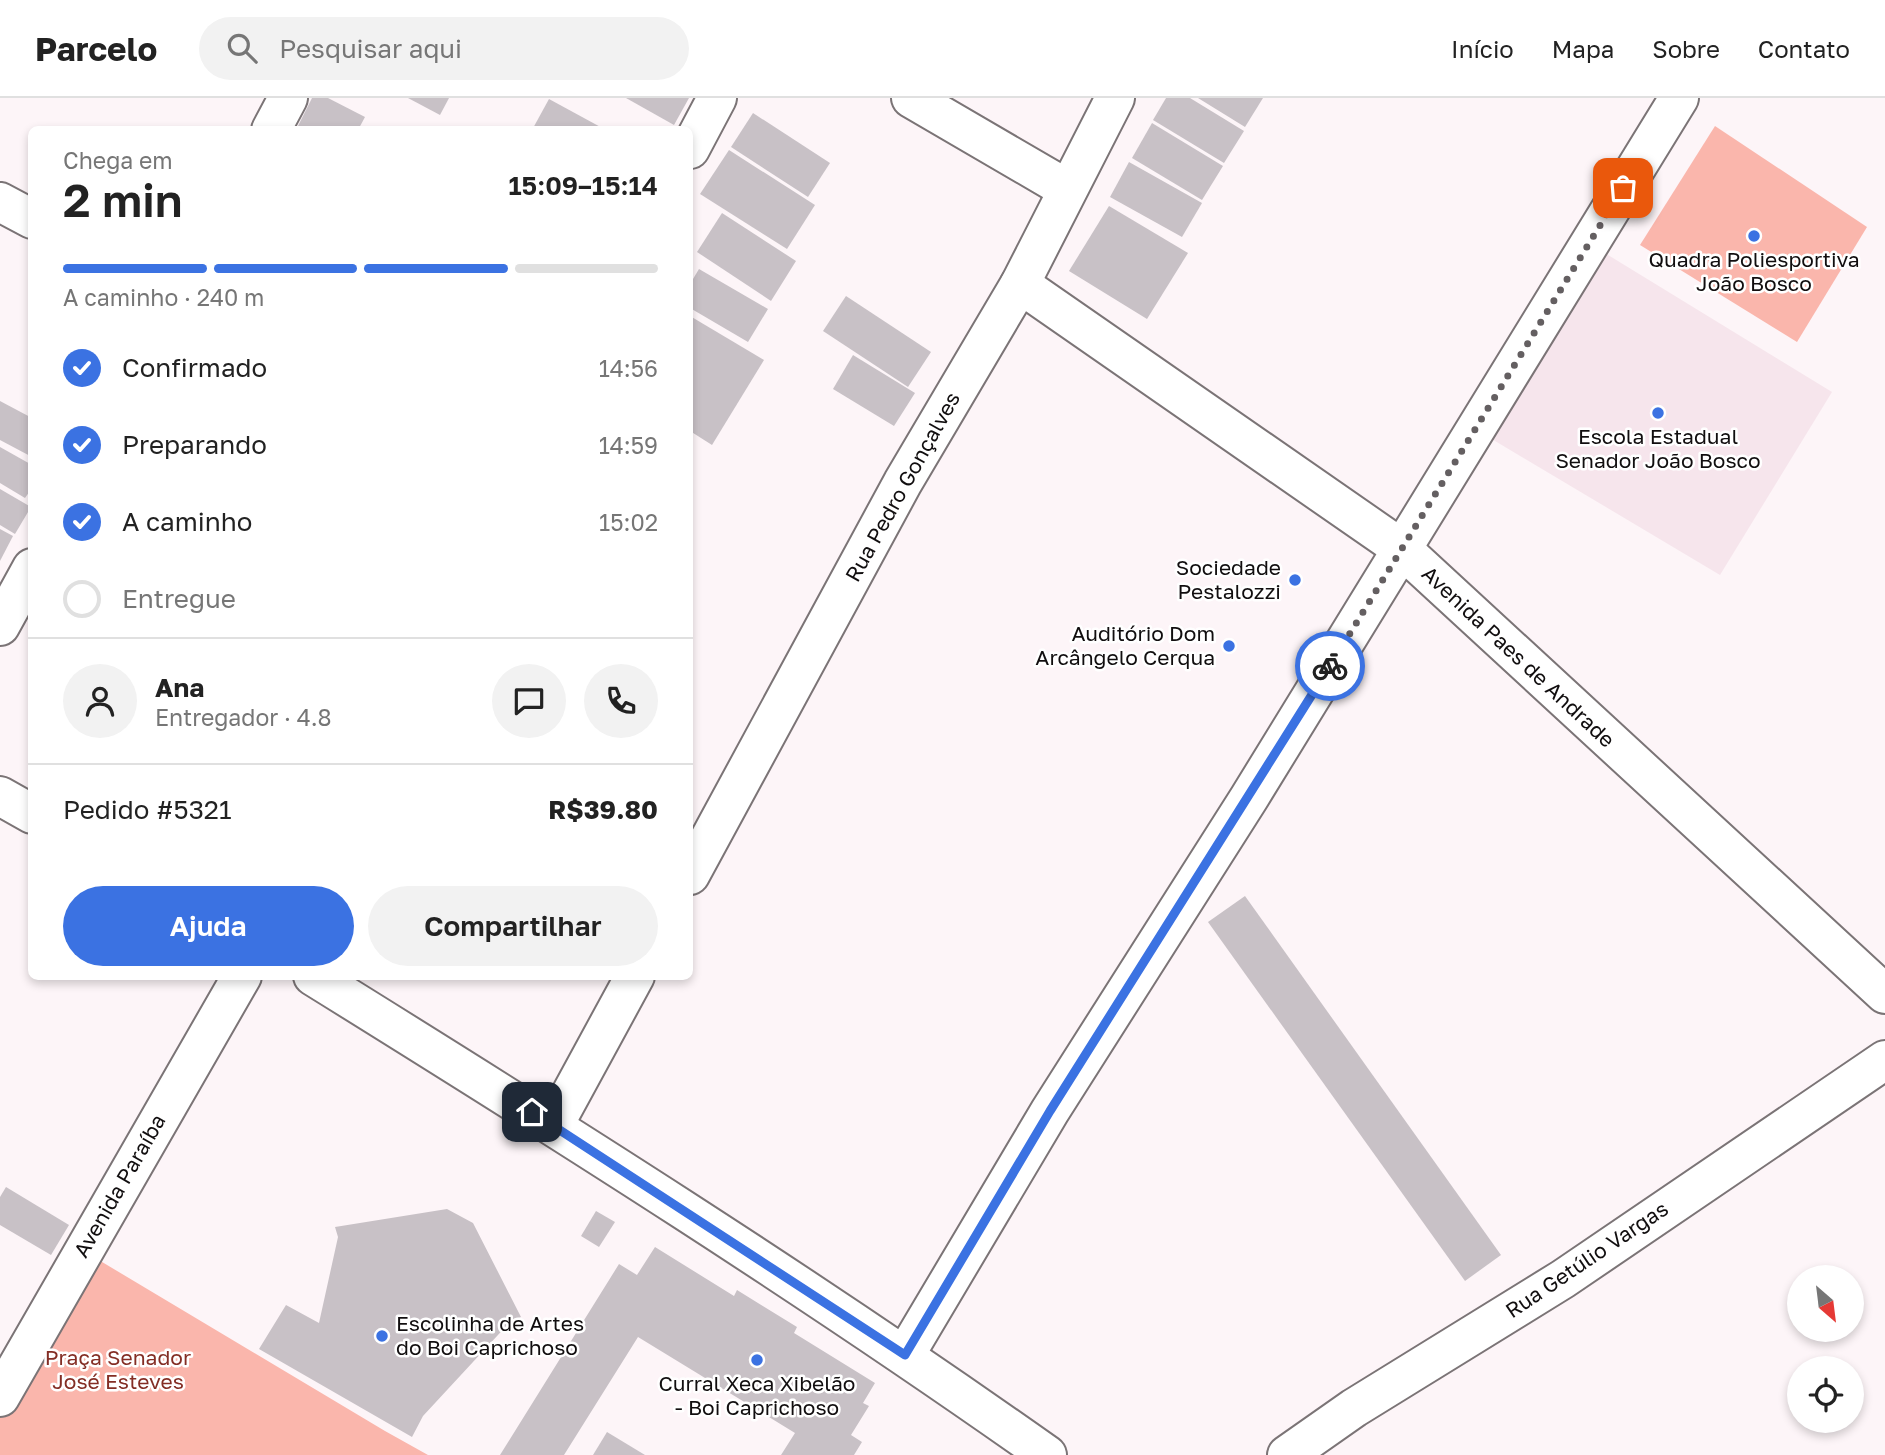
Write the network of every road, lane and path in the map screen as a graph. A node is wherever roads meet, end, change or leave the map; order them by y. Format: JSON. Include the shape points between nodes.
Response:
{"nodes":[{"id":1,"x":288,"y":98,"type":"edge"},
{"id":2,"x":717,"y":98,"type":"edge"},
{"id":3,"x":911,"y":98,"type":"edge"},
{"id":4,"x":1115,"y":98,"type":"edge"},
{"id":5,"x":1679,"y":98,"type":"edge"},
{"id":6,"x":273,"y":126,"type":"edge"},
{"id":7,"x":693,"y":143,"type":"edge"},
{"id":8,"x":1067,"y":188,"type":"junction"},
{"id":9,"x":0,"y":202,"type":"edge"},
{"id":10,"x":28,"y":217,"type":"edge"},
{"id":11,"x":1020,"y":284,"type":"junction"},
{"id":12,"x":1402,"y":549,"type":"junction"},
{"id":13,"x":28,"y":575,"type":"edge"},
{"id":14,"x":0,"y":626,"type":"edge"},
{"id":15,"x":0,"y":796,"type":"edge"},
{"id":16,"x":28,"y":812,"type":"edge"},
{"id":17,"x":693,"y":869,"type":"edge"},
{"id":18,"x":240,"y":980,"type":"edge"},
{"id":19,"x":319,"y":980,"type":"edge"},
{"id":20,"x":633,"y":980,"type":"edge"},
{"id":21,"x":1885,"y":994,"type":"edge"},
{"id":22,"x":1885,"y":1060,"type":"edge"},
{"id":23,"x":554,"y":1125,"type":"junction"},
{"id":24,"x":905,"y":1355,"type":"junction"},
{"id":25,"x":0,"y":1396,"type":"edge"},
{"id":26,"x":1047,"y":1455,"type":"edge"},
{"id":27,"x":1287,"y":1455,"type":"edge"}],
"edges":[{"from":1,"to":6,"type":"street"},
{"from":2,"to":7,"type":"street"},
{"from":3,"to":8,"type":"street"},
{"from":4,"to":8,"type":"street","name":"Rua Pedro Gonçalves"},
{"from":5,"to":12,"type":"street"},
{"from":8,"to":11,"type":"street","name":"Rua Pedro Gonçalves"},
{"from":9,"to":10,"type":"street"},
{"from":11,"to":12,"type":"street","name":"Avenida Paes de Andrade"},
{"from":11,"to":17,"type":"street","name":"Rua Pedro Gonçalves","via":[[903,482]]},
{"from":12,"to":21,"type":"street","name":"Avenida Paes de Andrade"},
{"from":12,"to":24,"type":"street","via":[[1050,1111]]},
{"from":13,"to":14,"type":"street"},
{"from":15,"to":16,"type":"street"},
{"from":18,"to":25,"type":"street","name":"Avenida Paraíba"},
{"from":19,"to":23,"type":"street"},
{"from":20,"to":23,"type":"street"},
{"from":22,"to":27,"type":"street","name":"Rua Getúlio Vargas","via":[[1563,1279],[1354,1408]]},
{"from":23,"to":24,"type":"street"},
{"from":24,"to":26,"type":"street"}]}
